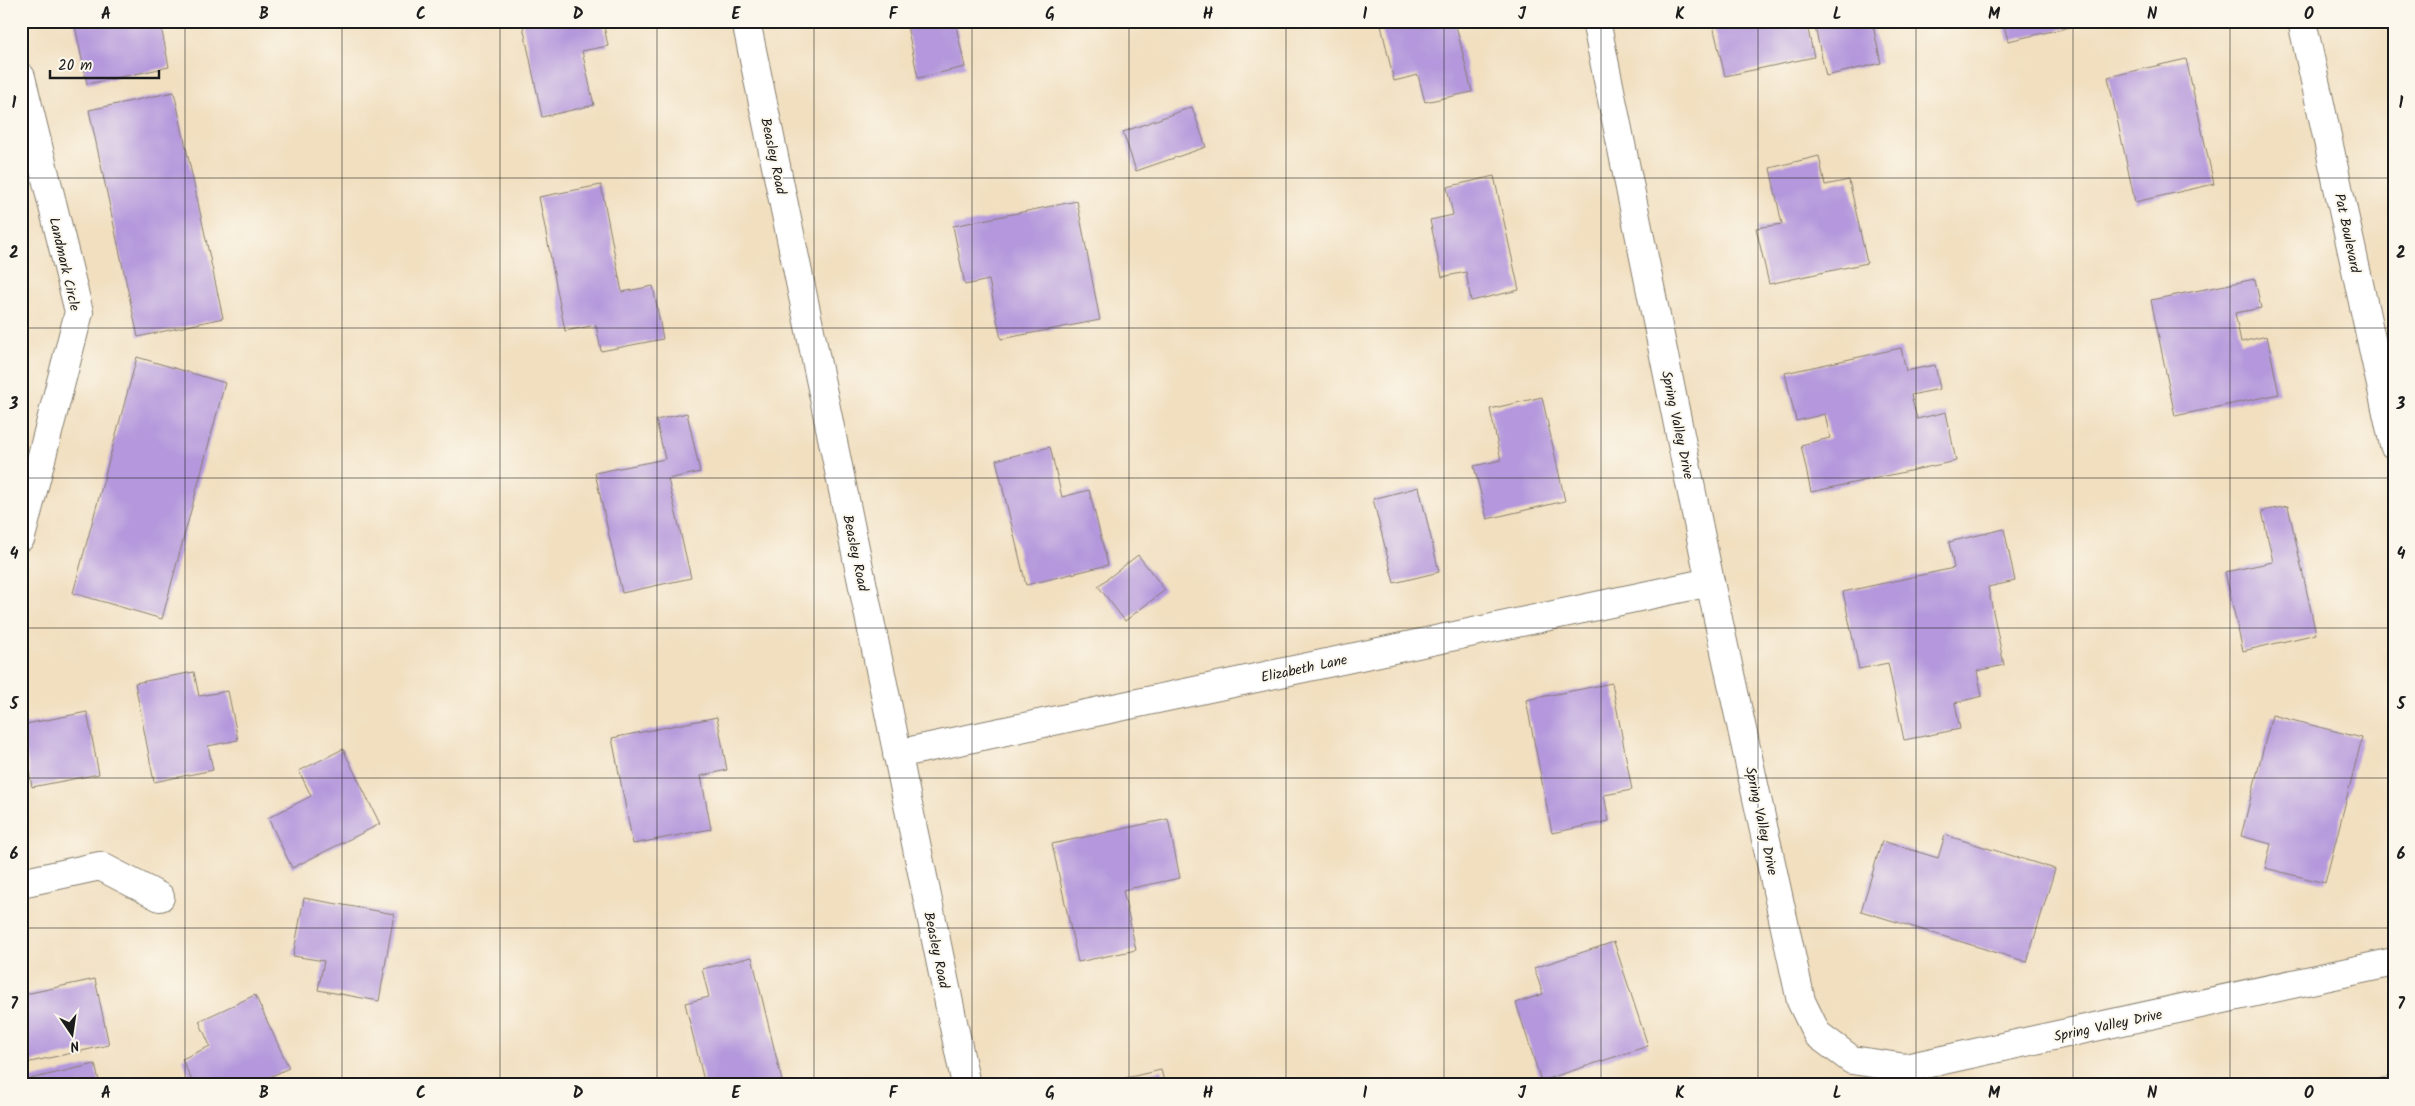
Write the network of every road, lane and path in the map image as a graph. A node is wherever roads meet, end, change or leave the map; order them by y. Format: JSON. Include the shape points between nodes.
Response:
{"nodes":[{"id":1,"x":746,"y":21,"type":"edge"},
{"id":2,"x":1596,"y":21,"type":"edge"},
{"id":3,"x":2302,"y":21,"type":"edge"},
{"id":4,"x":21,"y":77,"type":"edge"},
{"id":5,"x":24,"y":109,"type":"edge"},
{"id":6,"x":2394,"y":445,"type":"edge"},
{"id":7,"x":21,"y":537,"type":"edge"},
{"id":8,"x":1710,"y":582,"type":"junction"},
{"id":9,"x":897,"y":754,"type":"junction"},
{"id":10,"x":21,"y":883,"type":"edge"},
{"id":11,"x":160,"y":897,"type":"dead end"},
{"id":12,"x":2394,"y":962,"type":"edge"},
{"id":13,"x":966,"y":1085,"type":"edge"}],
"edges":[{"from":1,"to":9,"type":"street","name":"Beasley Road"},
{"from":2,"to":8,"type":"street","name":"Spring Valley Drive"},
{"from":3,"to":6,"type":"street","name":"Pat Boulevard"},
{"from":4,"to":5,"type":"street","name":"Landmark Circle"},
{"from":5,"to":7,"type":"street","name":"Landmark Circle","via":[[79,312]]},
{"from":8,"to":9,"type":"street","name":"Elizabeth Lane"},
{"from":8,"to":12,"type":"street","name":"Spring Valley Drive","via":[[1802,1001],[1817,1034],[1852,1060],[1906,1068]]},
{"from":9,"to":13,"type":"street","name":"Beasley Road"},
{"from":10,"to":11,"type":"street","via":[[100,866]]}]}
